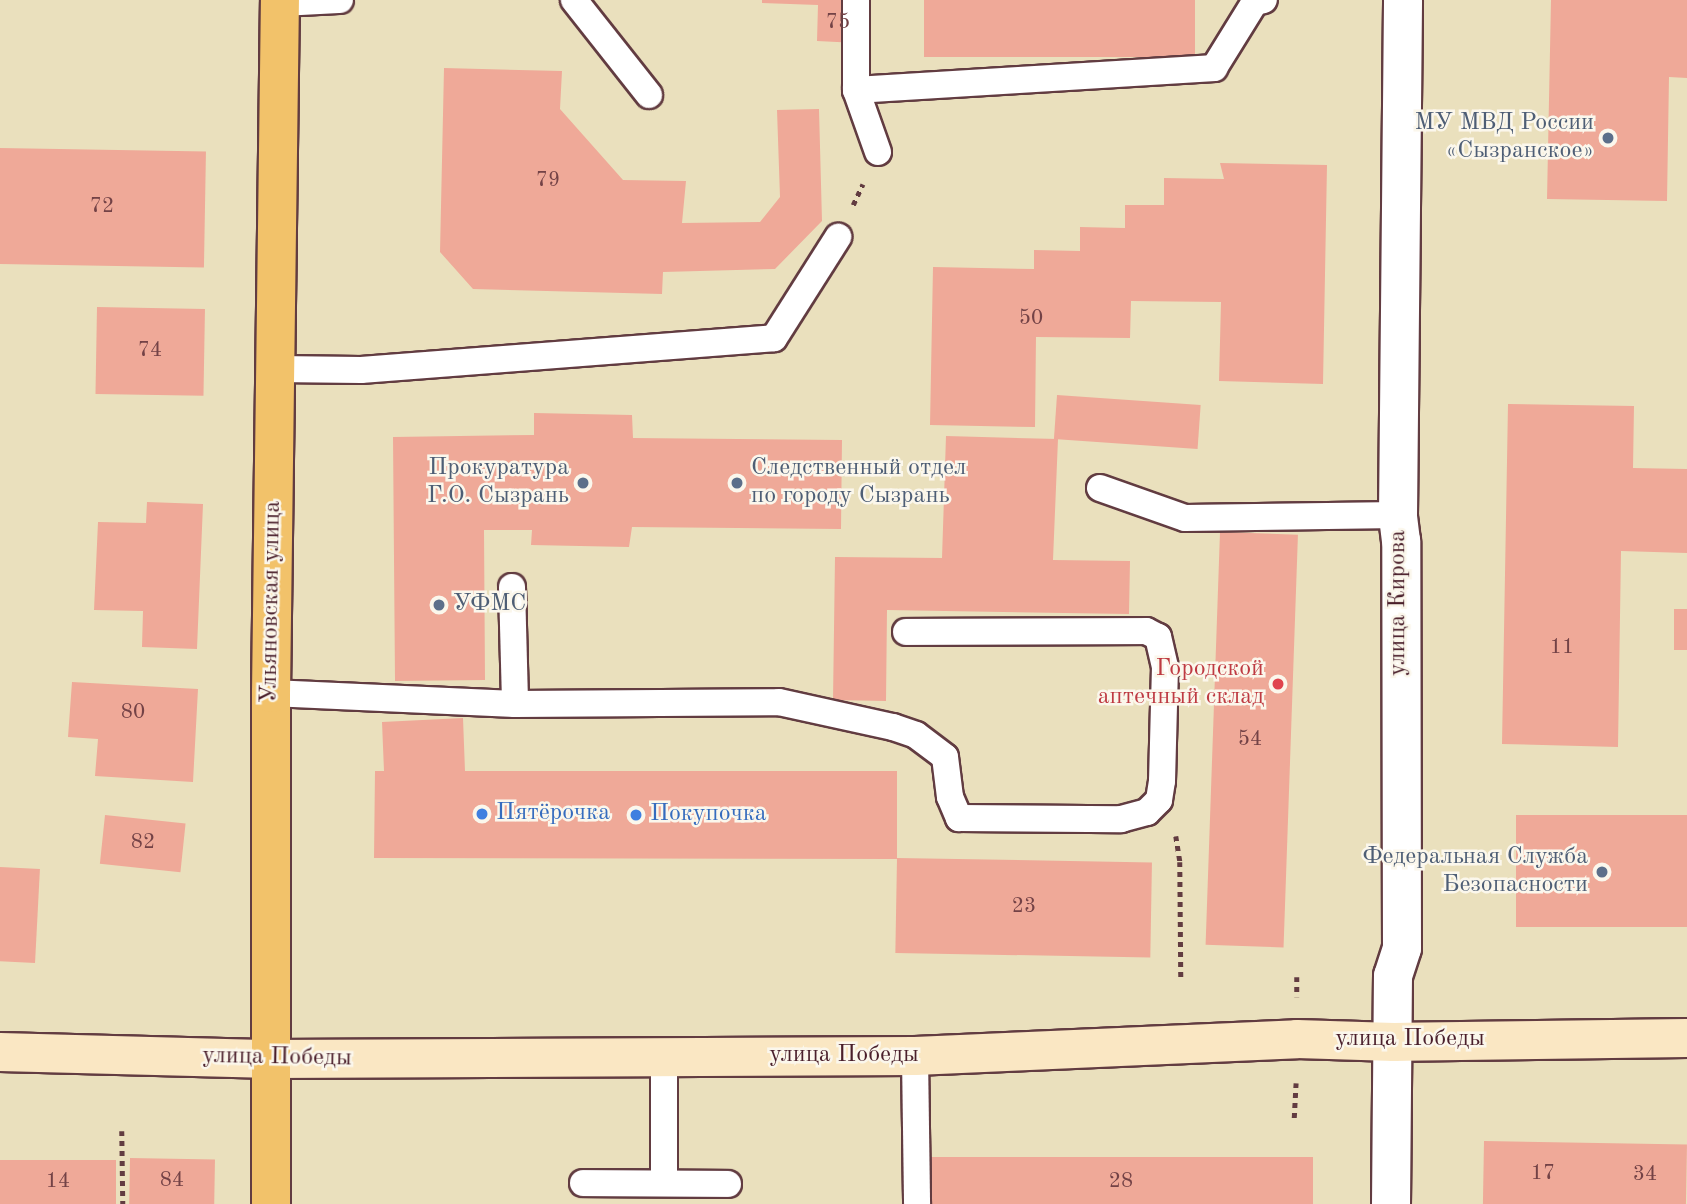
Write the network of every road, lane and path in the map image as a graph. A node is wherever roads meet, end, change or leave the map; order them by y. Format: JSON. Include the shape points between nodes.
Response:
{"nodes":[{"id":1,"x":340,"y":0,"type":"edge"},
{"id":2,"x":573,"y":0,"type":"edge"},
{"id":3,"x":856,"y":0,"type":"edge"},
{"id":4,"x":1403,"y":0,"type":"edge"},
{"id":5,"x":1258,"y":1,"type":"edge"},
{"id":6,"x":280,"y":2,"type":"edge"},
{"id":7,"x":856,"y":90,"type":"junction"},
{"id":8,"x":649,"y":96,"type":"dead end"},
{"id":9,"x":878,"y":152,"type":"joint"},
{"id":10,"x":838,"y":237,"type":"joint"},
{"id":11,"x":276,"y":369,"type":"junction"},
{"id":12,"x":1100,"y":488,"type":"dead end"},
{"id":13,"x":1398,"y":515,"type":"junction"},
{"id":14,"x":512,"y":587,"type":"dead end"},
{"id":15,"x":906,"y":632,"type":"dead end"},
{"id":16,"x":271,"y":693,"type":"junction"},
{"id":17,"x":515,"y":704,"type":"junction"},
{"id":18,"x":1147,"y":813,"type":"junction"},
{"id":19,"x":1181,"y":978,"type":"dead end"},
{"id":20,"x":1687,"y":1038,"type":"edge"},
{"id":21,"x":1394,"y":1042,"type":"junction"},
{"id":22,"x":0,"y":1052,"type":"edge"},
{"id":23,"x":664,"y":1056,"type":"junction"},
{"id":24,"x":915,"y":1056,"type":"junction"},
{"id":25,"x":272,"y":1059,"type":"junction"},
{"id":26,"x":122,"y":1131,"type":"dead end"},
{"id":27,"x":583,"y":1183,"type":"dead end"},
{"id":28,"x":664,"y":1184,"type":"junction"},
{"id":29,"x":728,"y":1184,"type":"dead end"},
{"id":30,"x":123,"y":1204,"type":"edge"},
{"id":31,"x":271,"y":1204,"type":"edge"},
{"id":32,"x":917,"y":1204,"type":"edge"},
{"id":33,"x":1391,"y":1204,"type":"edge"}],
"edges":[{"from":1,"to":6,"type":"lane"},
{"from":2,"to":8,"type":"lane"},
{"from":3,"to":7,"type":"lane"},
{"from":4,"to":13,"type":"street","name":"улица Кирова"},
{"from":5,"to":7,"type":"lane","via":[[1214,68]]},
{"from":6,"to":11,"type":"main road","name":"Ульяновская улица"},
{"from":7,"to":9,"type":"lane"},
{"from":9,"to":10,"type":"path"},
{"from":10,"to":11,"type":"lane","via":[[774,338],[361,370]]},
{"from":11,"to":16,"type":"main road","name":"Ульяновская улица"},
{"from":12,"to":13,"type":"lane","via":[[1185,518]]},
{"from":13,"to":21,"type":"street","name":"улица Кирова","via":[[1402,948],[1393,976]]},
{"from":14,"to":17,"type":"lane"},
{"from":15,"to":18,"type":"lane","via":[[1146,631],[1158,637],[1165,667],[1162,781],[1159,800]]},
{"from":16,"to":17,"type":"lane"},
{"from":16,"to":25,"type":"main road","name":"Ульяновская улица"},
{"from":17,"to":18,"type":"lane","via":[[779,702],[916,735],[945,757],[950,797],[959,818],[1121,819]]},
{"from":18,"to":19,"type":"path","via":[[1175,834],[1180,862]]},
{"from":20,"to":21,"type":"main road","name":"улица Победы"},
{"from":21,"to":24,"type":"main road","name":"улица Победы","via":[[1297,1040]]},
{"from":21,"to":33,"type":"street","name":"улица Кирова"},
{"from":22,"to":25,"type":"main road","name":"улица Победы"},
{"from":23,"to":24,"type":"main road","name":"улица Победы"},
{"from":23,"to":25,"type":"main road","name":"улица Победы"},
{"from":23,"to":28,"type":"lane"},
{"from":24,"to":32,"type":"lane"},
{"from":25,"to":31,"type":"main road","name":"Ульяновская улица"},
{"from":26,"to":30,"type":"path"},
{"from":27,"to":28,"type":"lane"},
{"from":28,"to":29,"type":"lane"}]}
